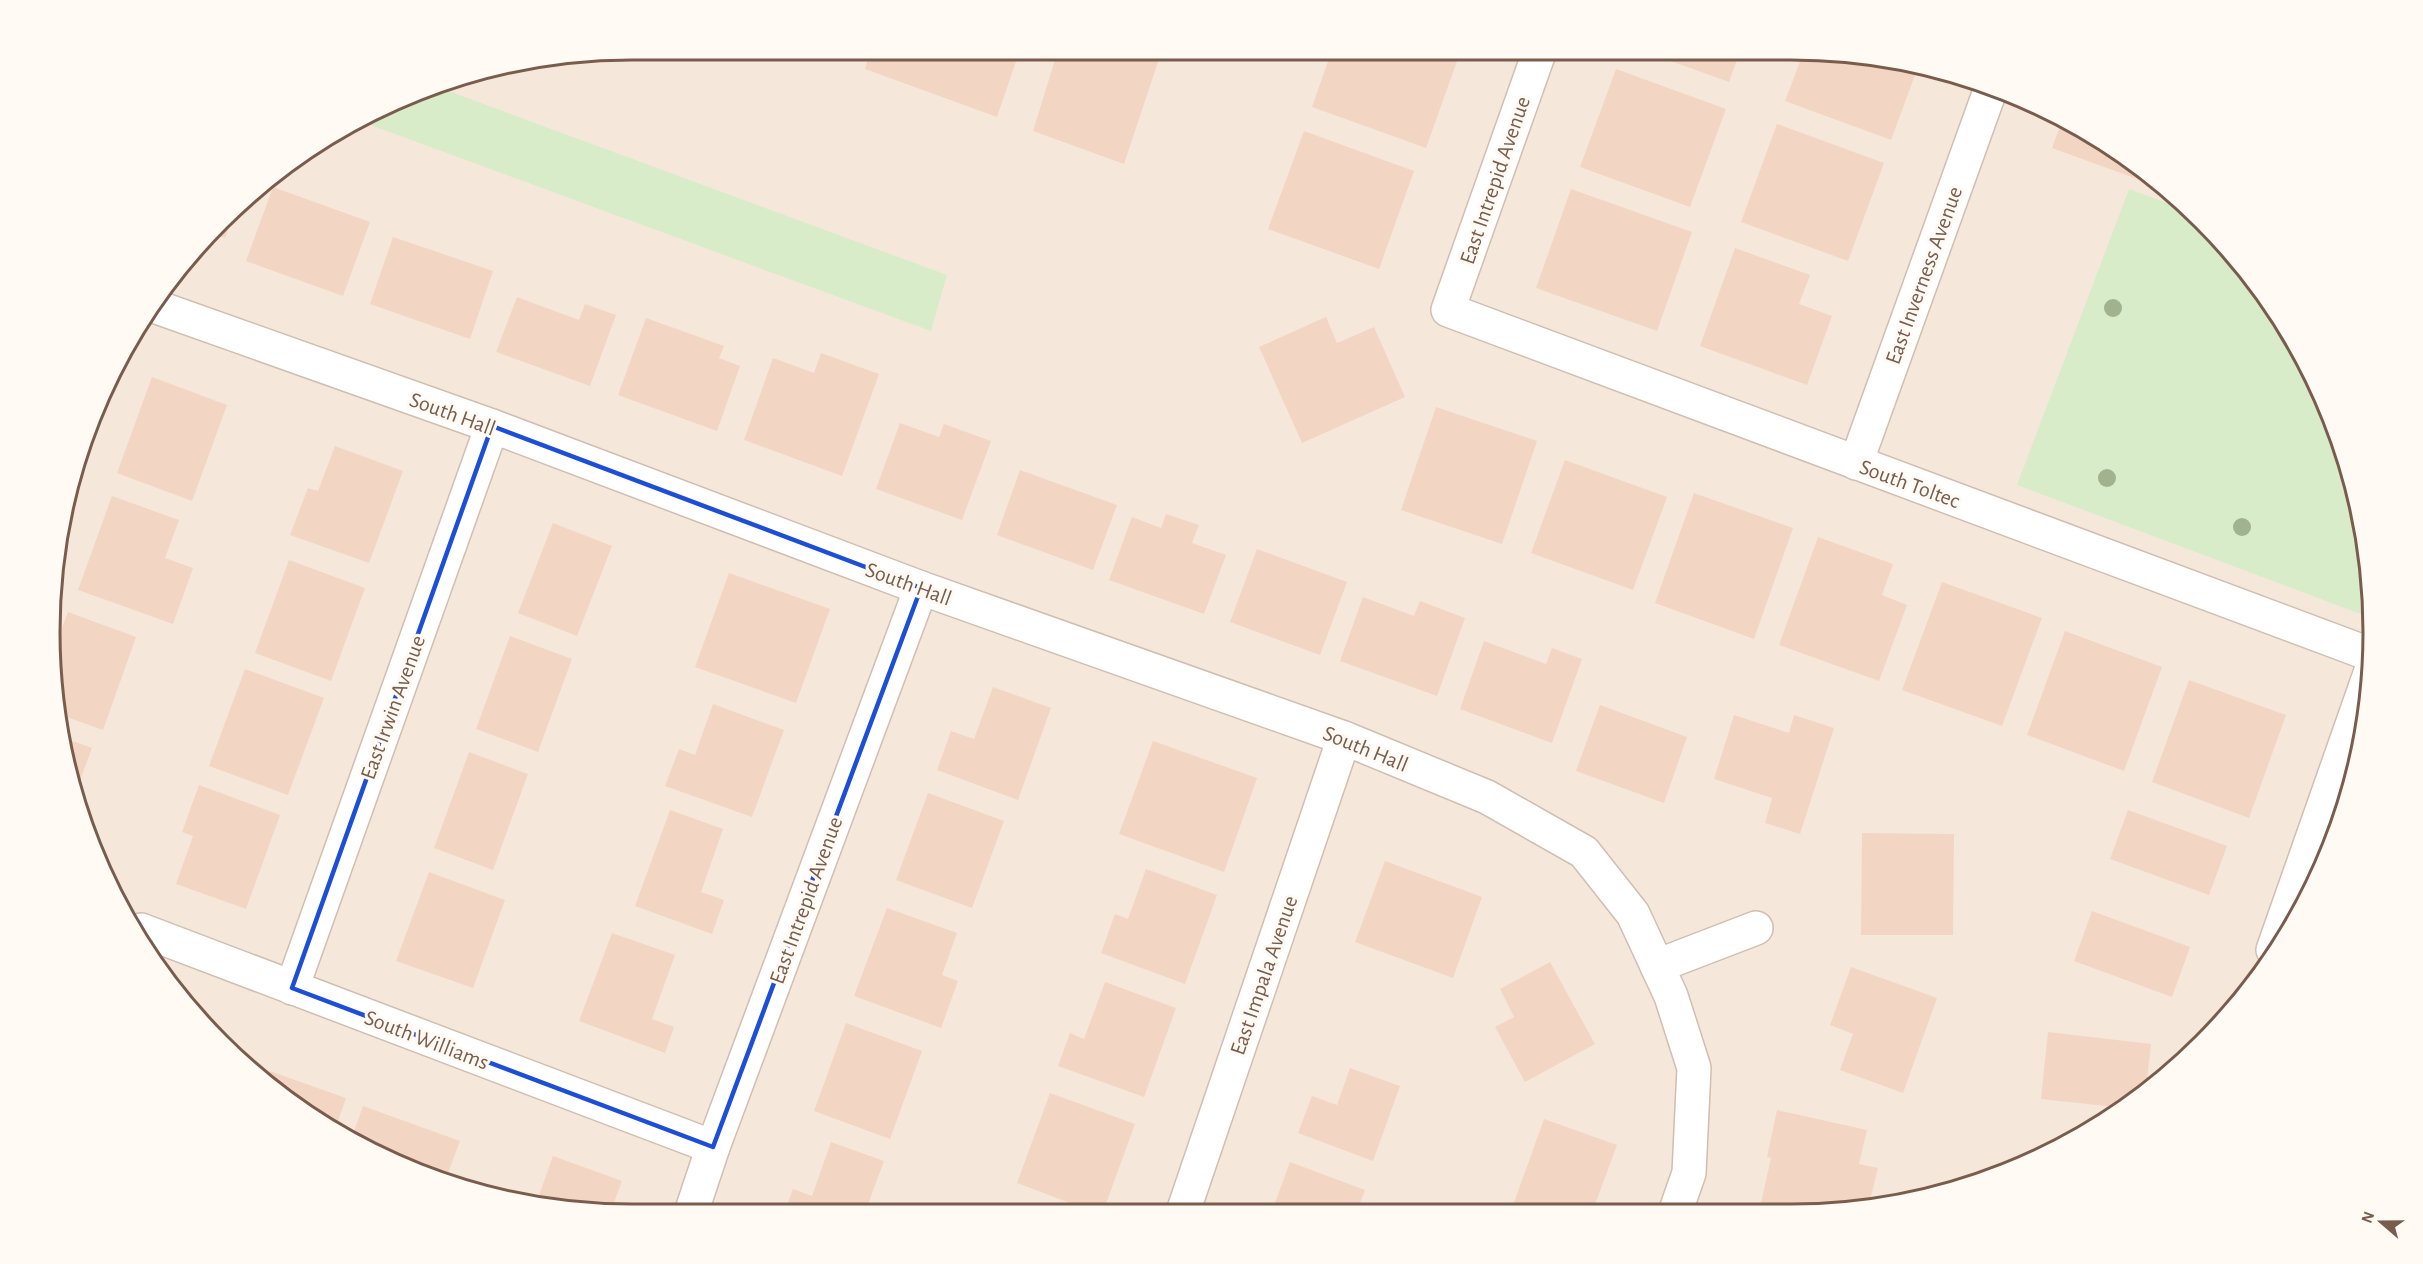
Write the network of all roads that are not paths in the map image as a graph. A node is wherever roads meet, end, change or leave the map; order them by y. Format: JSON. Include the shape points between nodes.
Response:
{"nodes":[{"id":1,"x":1536,"y":60,"type":"edge"},
{"id":2,"x":1988,"y":95,"type":"edge"},
{"id":3,"x":160,"y":308,"type":"edge"},
{"id":4,"x":1448,"y":310,"type":"joint"},
{"id":5,"x":492,"y":426,"type":"junction"},
{"id":6,"x":1856,"y":463,"type":"junction"},
{"id":7,"x":921,"y":588,"type":"junction"},
{"id":8,"x":2362,"y":652,"type":"edge"},
{"id":9,"x":2358,"y":709,"type":"edge"},
{"id":10,"x":1344,"y":738,"type":"junction"},
{"id":11,"x":2282,"y":925,"type":"edge"},
{"id":12,"x":1756,"y":928,"type":"dead end"},
{"id":13,"x":145,"y":932,"type":"edge"},
{"id":14,"x":1658,"y":966,"type":"junction"},
{"id":15,"x":292,"y":988,"type":"junction"},
{"id":16,"x":713,"y":1147,"type":"junction"},
{"id":17,"x":694,"y":1204,"type":"edge"},
{"id":18,"x":1186,"y":1204,"type":"edge"},
{"id":19,"x":1678,"y":1204,"type":"edge"}],
"edges":[{"from":1,"to":4,"type":"street","name":"East Intrepid Avenue"},
{"from":2,"to":6,"type":"street","name":"East Inverness Avenue"},
{"from":3,"to":5,"type":"street","name":"South Hall"},
{"from":4,"to":6,"type":"street","name":"South Toltec"},
{"from":5,"to":7,"type":"street","name":"South Hall"},
{"from":5,"to":15,"type":"street","name":"East Irwin Avenue"},
{"from":6,"to":8,"type":"street","name":"South Toltec"},
{"from":7,"to":10,"type":"street","name":"South Hall"},
{"from":7,"to":16,"type":"street","name":"East Intrepid Avenue"},
{"from":9,"to":11,"type":"street"},
{"from":10,"to":14,"type":"street","name":"South Hall","via":[[1487,797],[1584,852],[1633,914]]},
{"from":10,"to":18,"type":"street","name":"East Impala Avenue"},
{"from":12,"to":14,"type":"street"},
{"from":13,"to":15,"type":"street","name":"South Williams"},
{"from":14,"to":19,"type":"street","via":[[1694,1068],[1689,1173]]},
{"from":15,"to":16,"type":"street","name":"South Williams"},
{"from":16,"to":17,"type":"street","name":"East Intrepid Avenue"}]}
